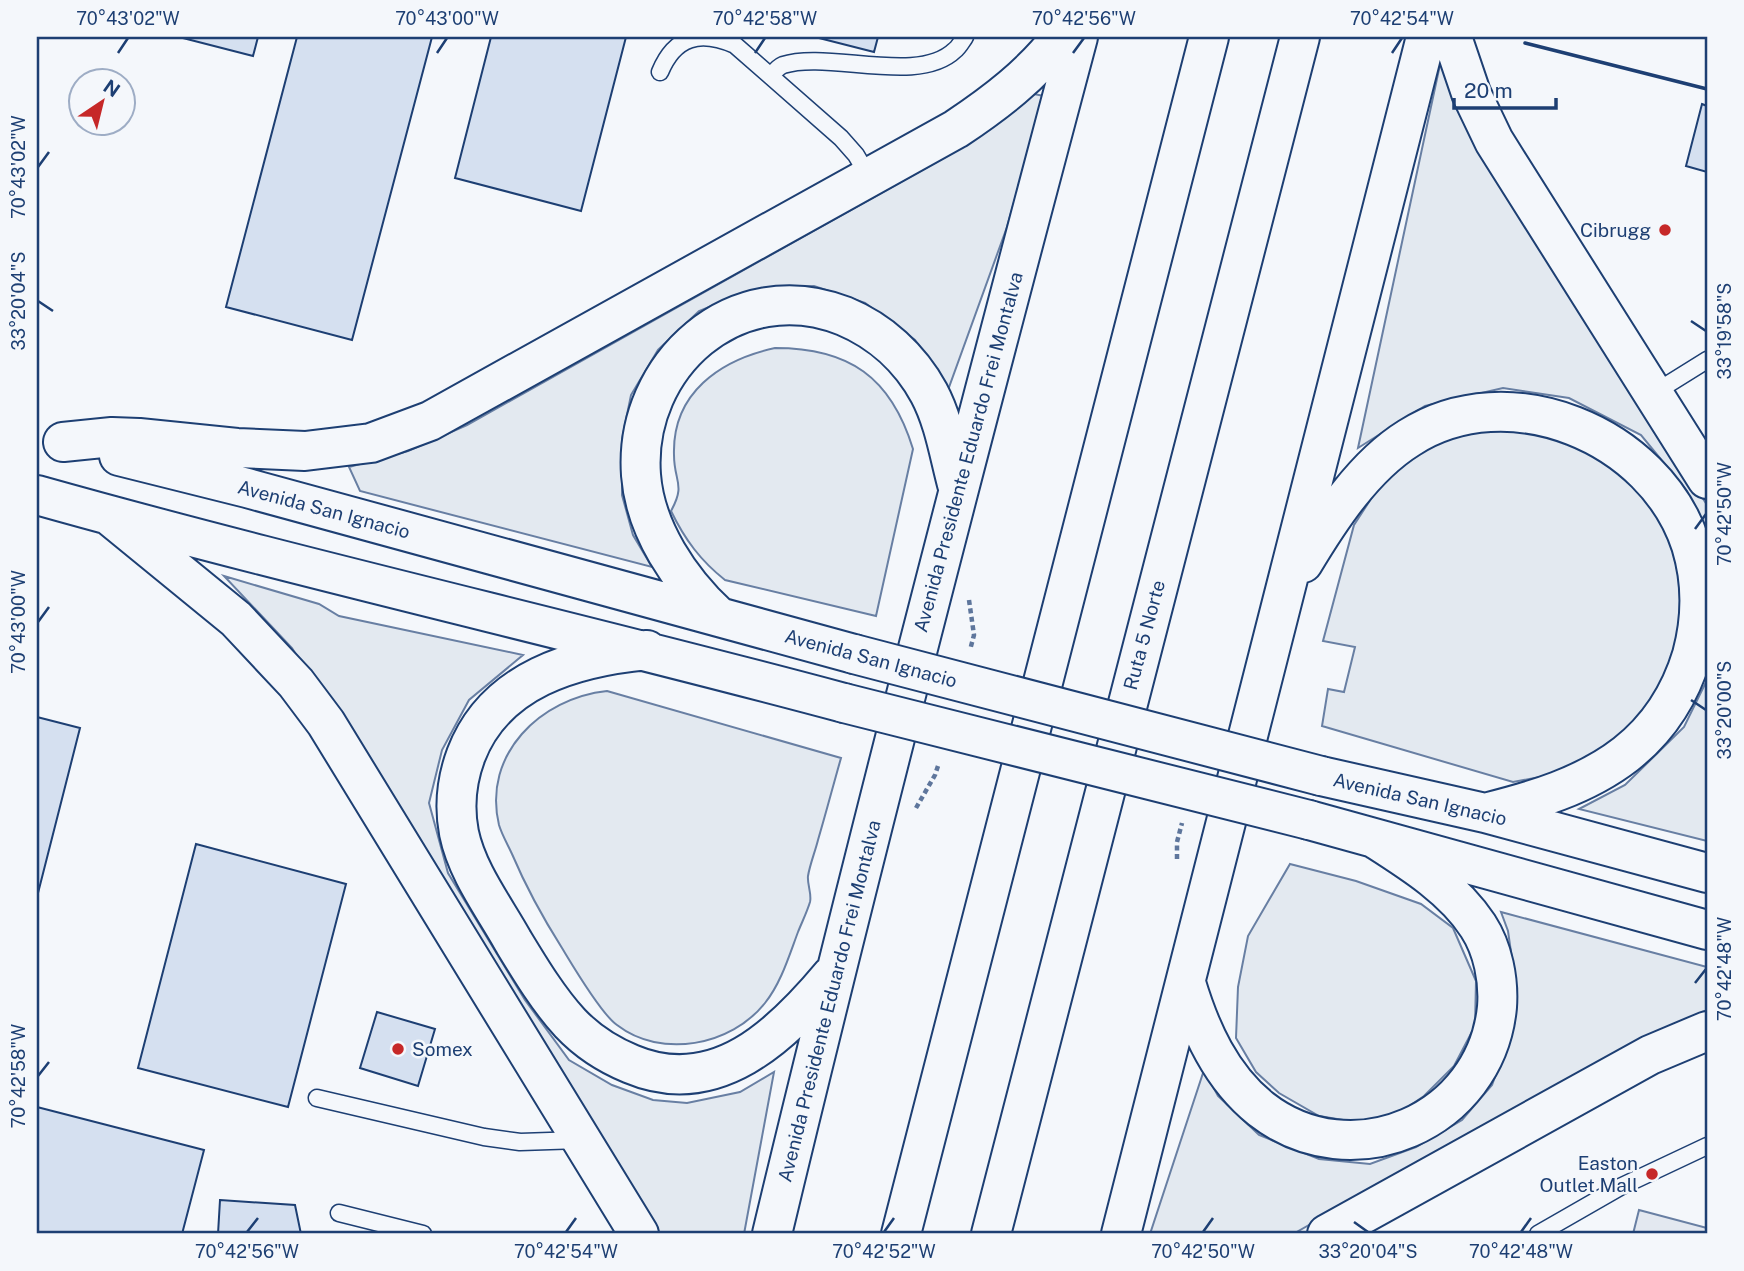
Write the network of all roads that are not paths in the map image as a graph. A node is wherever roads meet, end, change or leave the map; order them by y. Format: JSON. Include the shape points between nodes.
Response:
{"nodes":[{"id":1,"x":965,"y":37,"type":"edge"},
{"id":2,"x":1061,"y":37,"type":"edge"},
{"id":3,"x":1078,"y":37,"type":"edge"},
{"id":4,"x":1209,"y":37,"type":"edge"},
{"id":5,"x":1300,"y":37,"type":"edge"},
{"id":6,"x":1426,"y":37,"type":"edge"},
{"id":7,"x":1452,"y":37,"type":"edge"},
{"id":8,"x":660,"y":72,"type":"dead end"},
{"id":9,"x":771,"y":76,"type":"junction"},
{"id":10,"x":869,"y":177,"type":"junction"},
{"id":11,"x":1707,"y":360,"type":"edge"},
{"id":12,"x":1654,"y":393,"type":"junction"},
{"id":13,"x":50,"y":439,"type":"edge"},
{"id":14,"x":1707,"y":479,"type":"edge"},
{"id":15,"x":958,"y":487,"type":"junction"},
{"id":16,"x":37,"y":495,"type":"edge"},
{"id":17,"x":110,"y":516,"type":"junction"},
{"id":18,"x":1283,"y":602,"type":"junction"},
{"id":19,"x":719,"y":617,"type":"junction"},
{"id":20,"x":648,"y":650,"type":"junction"},
{"id":21,"x":1485,"y":813,"type":"junction"},
{"id":22,"x":1377,"y":840,"type":"junction"},
{"id":23,"x":1707,"y":873,"type":"edge"},
{"id":24,"x":1707,"y":930,"type":"edge"},
{"id":25,"x":835,"y":971,"type":"junction"},
{"id":26,"x":1186,"y":983,"type":"junction"},
{"id":27,"x":1707,"y":1031,"type":"edge"},
{"id":28,"x":317,"y":1098,"type":"dead end"},
{"id":29,"x":583,"y":1140,"type":"junction"},
{"id":30,"x":1707,"y":1146,"type":"edge"},
{"id":31,"x":339,"y":1213,"type":"dead end"},
{"id":32,"x":424,"y":1234,"type":"edge"},
{"id":33,"x":639,"y":1234,"type":"edge"},
{"id":34,"x":772,"y":1234,"type":"edge"},
{"id":35,"x":901,"y":1234,"type":"edge"},
{"id":36,"x":990,"y":1234,"type":"edge"},
{"id":37,"x":1121,"y":1234,"type":"edge"},
{"id":38,"x":1327,"y":1234,"type":"edge"},
{"id":39,"x":1538,"y":1234,"type":"edge"}],
"edges":[{"from":1,"to":9,"type":"lane","via":[[954,51],[927,64],[808,62],[780,65]]},
{"from":2,"to":10,"type":"main road","via":[[993,104]]},
{"from":3,"to":15,"type":"main road","name":"Avenida Presidente Eduardo Frei Montalva"},
{"from":4,"to":35,"type":"main road"},
{"from":5,"to":36,"type":"main road","name":"Ruta 5 Norte"},
{"from":6,"to":18,"type":"main road"},
{"from":7,"to":12,"type":"main road","via":[[1494,141]]},
{"from":8,"to":9,"type":"lane","via":[[677,44],[716,37],[735,45]]},
{"from":9,"to":10,"type":"lane","via":[[841,138]]},
{"from":10,"to":13,"type":"main road","via":[[456,408],[371,443],[305,451],[139,438]]},
{"from":11,"to":12,"type":"lane"},
{"from":12,"to":14,"type":"main road"},
{"from":13,"to":19,"type":"main road","name":"Avenida San Ignacio"},
{"from":15,"to":19,"type":"main road","via":[[928,392],[900,352],[880,336],[836,313],[792,305],[752,310],[715,325],[695,339],[665,377],[648,414],[641,454],[645,497],[668,553],[700,599]]},
{"from":15,"to":25,"type":"main road","name":"Avenida Presidente Eduardo Frei Montalva"},
{"from":16,"to":17,"type":"main road"},
{"from":17,"to":20,"type":"main road"},
{"from":17,"to":29,"type":"main road","via":[[236,619],[318,713]]},
{"from":18,"to":21,"type":"main road","via":[[1317,540],[1370,472],[1408,438],[1455,416],[1507,410],[1559,420],[1605,441],[1647,474],[1679,518],[1697,571],[1698,624],[1675,699],[1644,739],[1624,756],[1532,801]]},
{"from":18,"to":26,"type":"main road"},
{"from":19,"to":21,"type":"main road","name":"Avenida San Ignacio","bridge":true,"via":[[1321,776]]},
{"from":20,"to":22,"type":"main road","bridge":true},
{"from":20,"to":25,"type":"main road","via":[[591,658],[528,682],[497,705],[481,725],[461,768],[457,789],[459,832],[474,874],[523,957],[571,1024],[593,1044],[645,1070],[690,1074],[743,1057],[782,1030]]},
{"from":21,"to":23,"type":"main road","name":"Avenida San Ignacio"},
{"from":22,"to":24,"type":"main road"},
{"from":22,"to":26,"type":"main road","via":[[1413,863],[1466,910],[1479,928],[1496,971],[1496,1018],[1482,1059],[1440,1111],[1399,1133],[1358,1139],[1304,1133],[1282,1122],[1261,1108],[1223,1067],[1207,1041]]},
{"from":25,"to":34,"type":"main road","name":"Avenida Presidente Eduardo Frei Montalva"},
{"from":26,"to":37,"type":"main road"},
{"from":27,"to":38,"type":"main road","via":[[1650,1055]]},
{"from":28,"to":29,"type":"lane","via":[[484,1137],[520,1142]]},
{"from":29,"to":33,"type":"main road"},
{"from":30,"to":39,"type":"lane","via":[[1620,1187]]},
{"from":31,"to":32,"type":"lane"}]}
